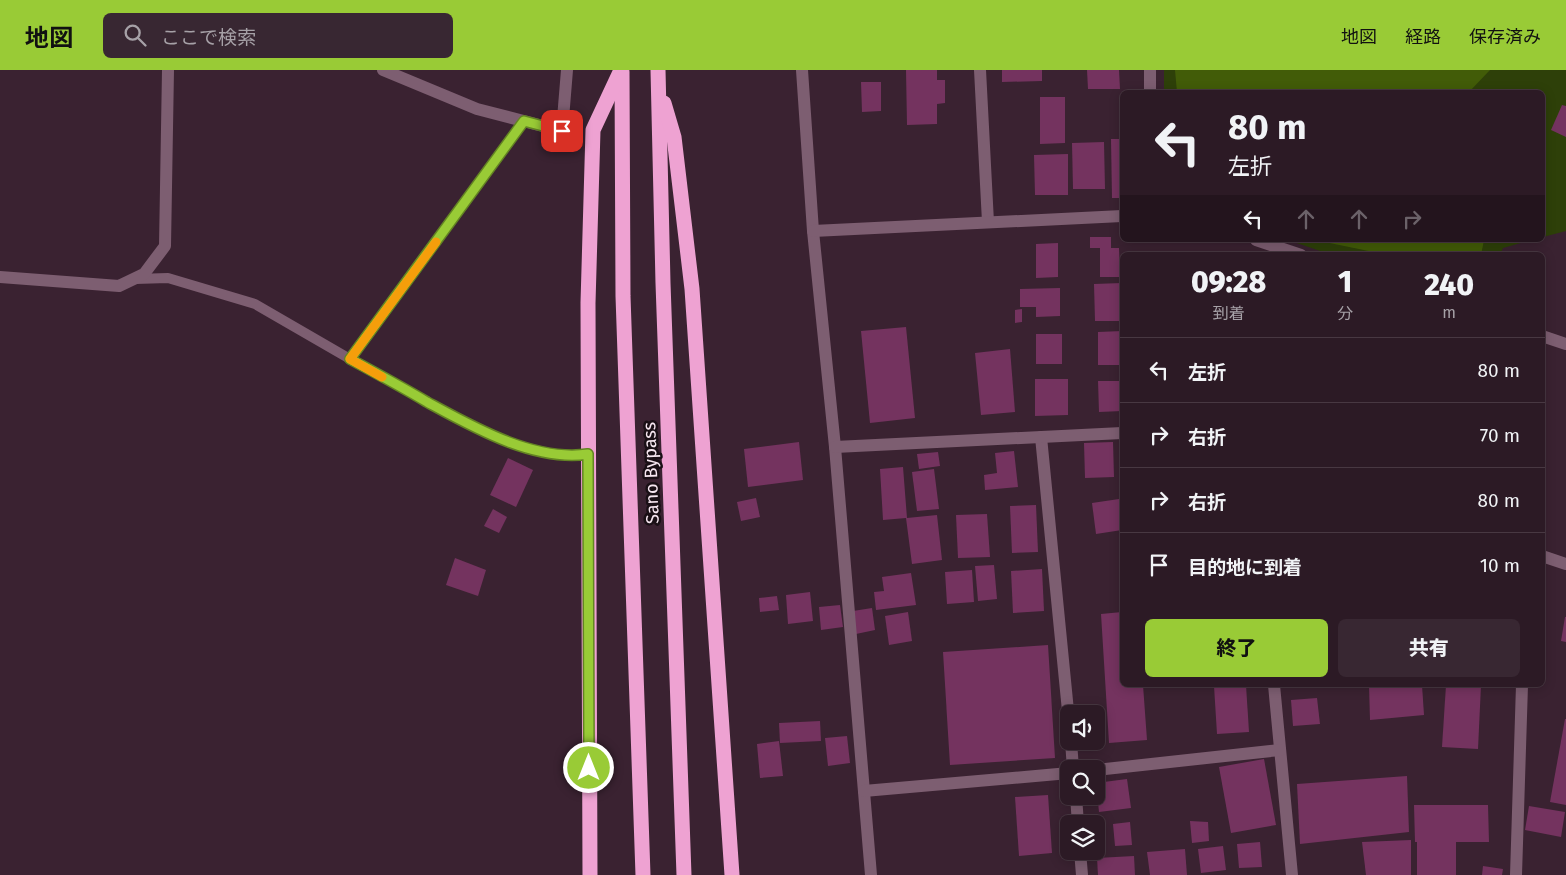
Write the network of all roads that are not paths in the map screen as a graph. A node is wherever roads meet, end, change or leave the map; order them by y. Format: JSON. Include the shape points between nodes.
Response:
{"nodes":[{"id":1,"x":168,"y":70,"type":"edge"},
{"id":2,"x":383,"y":70,"type":"edge"},
{"id":3,"x":567,"y":70,"type":"edge"},
{"id":4,"x":622,"y":70,"type":"edge"},
{"id":5,"x":802,"y":70,"type":"edge"},
{"id":6,"x":980,"y":70,"type":"edge"},
{"id":7,"x":1150,"y":70,"type":"edge"},
{"id":8,"x":658,"y":76,"type":"edge"},
{"id":9,"x":1150,"y":90,"type":"edge"},
{"id":10,"x":524,"y":121,"type":"junction"},
{"id":11,"x":1120,"y":216,"type":"edge"},
{"id":12,"x":988,"y":222,"type":"junction"},
{"id":13,"x":813,"y":231,"type":"junction"},
{"id":14,"x":1262,"y":242,"type":"edge"},
{"id":15,"x":1292,"y":252,"type":"edge"},
{"id":16,"x":0,"y":277,"type":"edge"},
{"id":17,"x":134,"y":279,"type":"junction"},
{"id":18,"x":1545,"y":337,"type":"edge"},
{"id":19,"x":1566,"y":344,"type":"edge"},
{"id":20,"x":350,"y":359,"type":"junction"},
{"id":21,"x":1120,"y":433,"type":"edge"},
{"id":22,"x":1041,"y":437,"type":"junction"},
{"id":23,"x":835,"y":446,"type":"junction"},
{"id":24,"x":588,"y":454,"type":"junction"},
{"id":25,"x":1545,"y":557,"type":"edge"},
{"id":26,"x":1566,"y":564,"type":"edge"},
{"id":27,"x":1274,"y":687,"type":"edge"},
{"id":28,"x":1522,"y":687,"type":"edge"},
{"id":29,"x":1067,"y":705,"type":"edge"},
{"id":30,"x":1280,"y":750,"type":"junction"},
{"id":31,"x":1105,"y":769,"type":"edge"},
{"id":32,"x":1060,"y":774,"type":"edge"},
{"id":33,"x":864,"y":791,"type":"junction"},
{"id":34,"x":1081,"y":860,"type":"edge"},
{"id":35,"x":590,"y":875,"type":"edge"},
{"id":36,"x":643,"y":875,"type":"edge"},
{"id":37,"x":684,"y":875,"type":"edge"},
{"id":38,"x":732,"y":875,"type":"edge"},
{"id":39,"x":871,"y":875,"type":"edge"},
{"id":40,"x":1082,"y":875,"type":"edge"},
{"id":41,"x":1292,"y":875,"type":"edge"},
{"id":42,"x":1516,"y":875,"type":"edge"}],
"edges":[{"from":1,"to":17,"type":"street","via":[[165,246],[144,274]]},
{"from":2,"to":10,"type":"street","via":[[477,109]]},
{"from":3,"to":10,"type":"street","via":[[562,131]]},
{"from":4,"to":24,"type":"highway","via":[[594,130],[588,303]]},
{"from":4,"to":36,"type":"highway","name":"Sano Bypass","via":[[622,296]]},
{"from":5,"to":13,"type":"street"},
{"from":6,"to":12,"type":"street"},
{"from":7,"to":9,"type":"street"},
{"from":8,"to":37,"type":"highway","name":"Sano Bypass"},
{"from":8,"to":38,"type":"highway","via":[[674,137],[692,289]]},
{"from":10,"to":20,"type":"lane"},
{"from":11,"to":12,"type":"street"},
{"from":12,"to":13,"type":"street"},
{"from":13,"to":23,"type":"street"},
{"from":14,"to":15,"type":"street"},
{"from":16,"to":17,"type":"street","via":[[119,286]]},
{"from":17,"to":20,"type":"lane","via":[[168,278],[255,304]]},
{"from":18,"to":19,"type":"street"},
{"from":20,"to":24,"type":"lane","via":[[481,431],[545,453]]},
{"from":21,"to":22,"type":"street"},
{"from":22,"to":23,"type":"street"},
{"from":22,"to":29,"type":"street"},
{"from":23,"to":33,"type":"street"},
{"from":24,"to":35,"type":"highway"},
{"from":25,"to":26,"type":"street"},
{"from":27,"to":30,"type":"street"},
{"from":28,"to":42,"type":"street"},
{"from":30,"to":31,"type":"street"},
{"from":30,"to":41,"type":"street"},
{"from":32,"to":33,"type":"street"},
{"from":33,"to":39,"type":"street"},
{"from":34,"to":40,"type":"street"}]}
